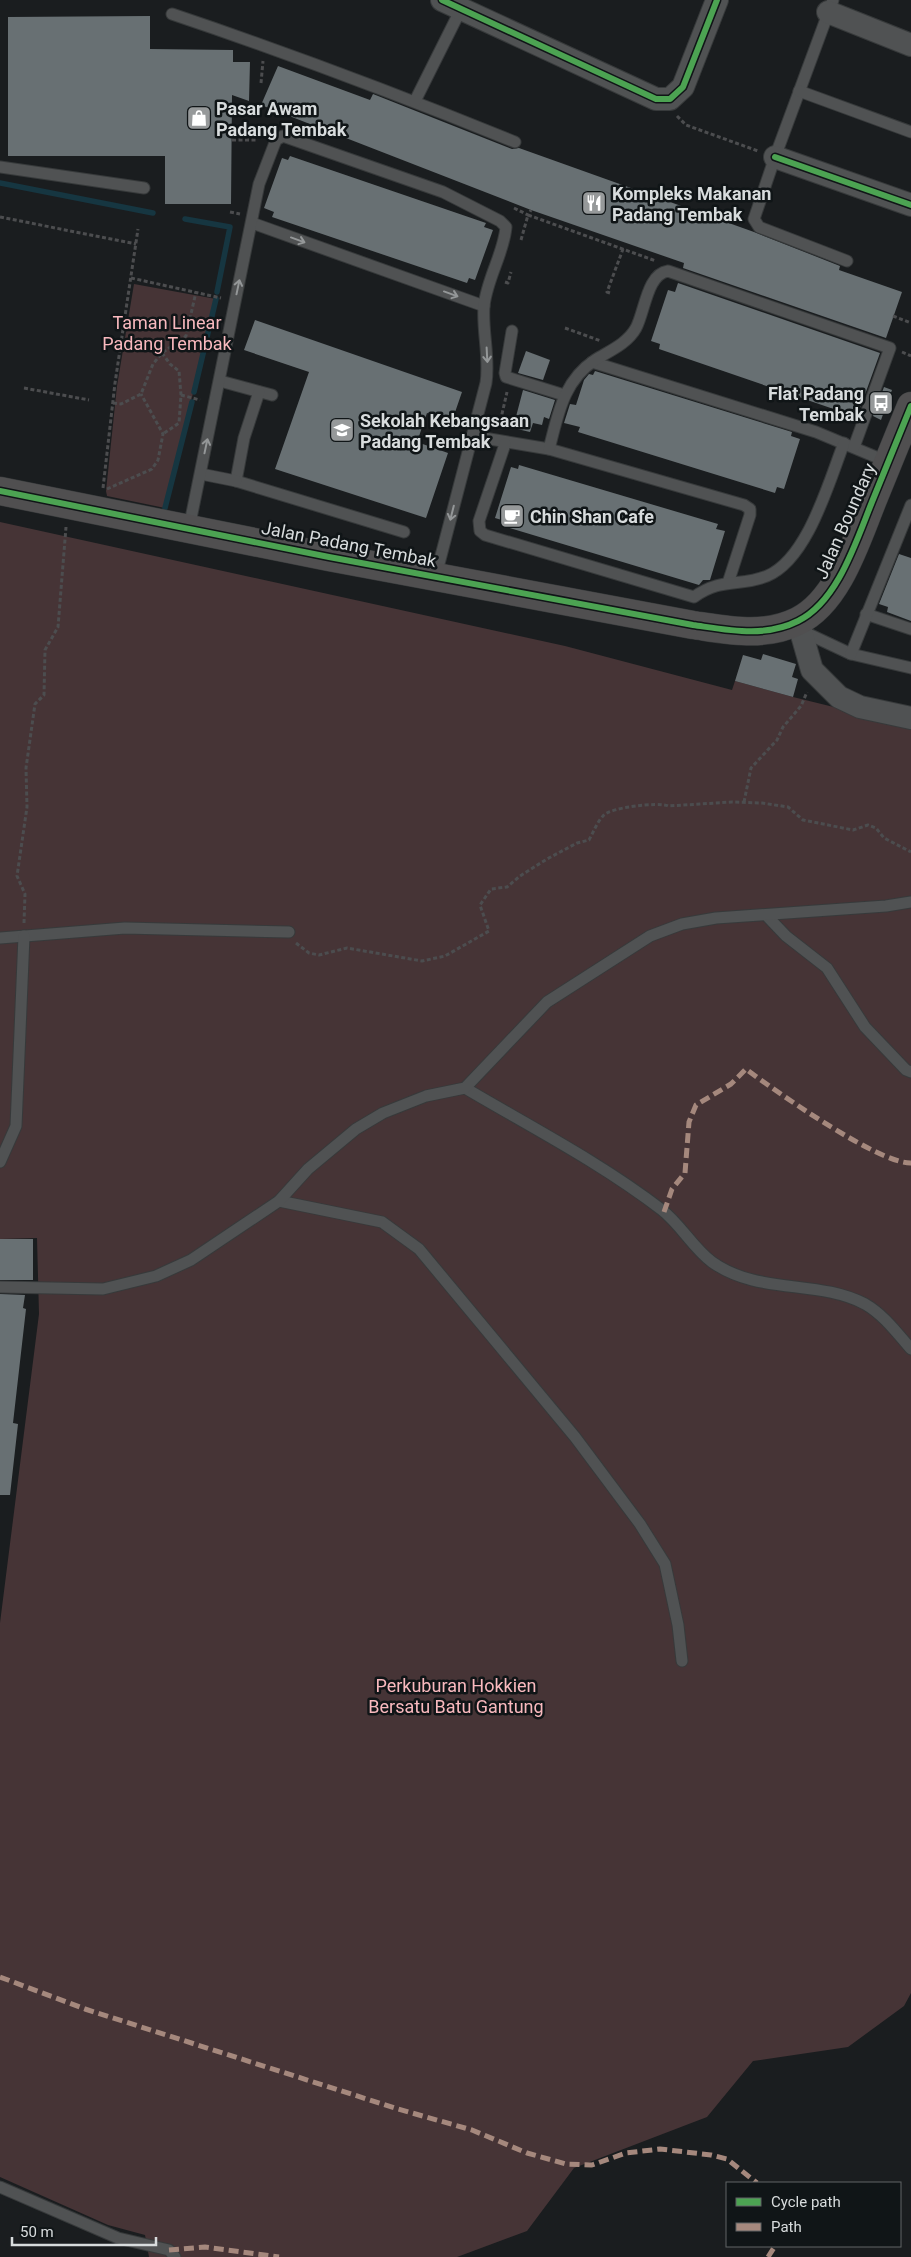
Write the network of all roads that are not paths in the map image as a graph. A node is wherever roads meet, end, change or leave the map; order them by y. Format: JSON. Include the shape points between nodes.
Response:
{"nodes":[{"id":1,"x":717,"y":0,"type":"edge"},
{"id":2,"x":452,"y":4,"type":"edge"},
{"id":3,"x":831,"y":6,"type":"edge"},
{"id":4,"x":172,"y":14,"type":"dead end"},
{"id":5,"x":911,"y":45,"type":"edge"},
{"id":6,"x":799,"y":91,"type":"junction"},
{"id":7,"x":415,"y":101,"type":"junction"},
{"id":8,"x":911,"y":132,"type":"edge"},
{"id":9,"x":516,"y":142,"type":"dead end"},
{"id":10,"x":775,"y":157,"type":"junction"},
{"id":11,"x":0,"y":167,"type":"edge"},
{"id":12,"x":144,"y":188,"type":"dead end"},
{"id":13,"x":911,"y":205,"type":"edge"},
{"id":14,"x":252,"y":223,"type":"junction"},
{"id":15,"x":847,"y":261,"type":"dead end"},
{"id":16,"x":484,"y":306,"type":"junction"},
{"id":17,"x":512,"y":331,"type":"dead end"},
{"id":18,"x":592,"y":362,"type":"junction"},
{"id":19,"x":220,"y":381,"type":"junction"},
{"id":20,"x":259,"y":392,"type":"junction"},
{"id":21,"x":272,"y":395,"type":"dead end"},
{"id":22,"x":564,"y":395,"type":"junction"},
{"id":23,"x":911,"y":406,"type":"edge"},
{"id":24,"x":472,"y":436,"type":"junction"},
{"id":25,"x":505,"y":444,"type":"junction"},
{"id":26,"x":849,"y":445,"type":"junction"},
{"id":27,"x":549,"y":449,"type":"junction"},
{"id":28,"x":888,"y":462,"type":"junction"},
{"id":29,"x":200,"y":474,"type":"junction"},
{"id":30,"x":236,"y":481,"type":"junction"},
{"id":31,"x":0,"y":491,"type":"edge"},
{"id":32,"x":911,"y":504,"type":"edge"},
{"id":33,"x":189,"y":528,"type":"junction"},
{"id":34,"x":906,"y":531,"type":"edge"},
{"id":35,"x":404,"y":532,"type":"dead end"},
{"id":36,"x":436,"y":575,"type":"junction"},
{"id":37,"x":728,"y":583,"type":"junction"},
{"id":38,"x":690,"y":614,"type":"junction"},
{"id":39,"x":866,"y":614,"type":"junction"},
{"id":40,"x":800,"y":626,"type":"junction"},
{"id":41,"x":911,"y":629,"type":"edge"},
{"id":42,"x":850,"y":654,"type":"junction"},
{"id":43,"x":911,"y":668,"type":"edge"},
{"id":44,"x":911,"y":718,"type":"edge"},
{"id":45,"x":911,"y":902,"type":"edge"},
{"id":46,"x":766,"y":914,"type":"junction"},
{"id":47,"x":289,"y":932,"type":"road end"},
{"id":48,"x":24,"y":936,"type":"junction"},
{"id":49,"x":0,"y":938,"type":"edge"},
{"id":50,"x":911,"y":1072,"type":"edge"},
{"id":51,"x":465,"y":1088,"type":"junction"},
{"id":52,"x":0,"y":1162,"type":"edge"},
{"id":53,"x":279,"y":1201,"type":"junction"},
{"id":54,"x":0,"y":1288,"type":"edge"},
{"id":55,"x":911,"y":1349,"type":"edge"},
{"id":56,"x":682,"y":1661,"type":"dead end"},
{"id":57,"x":0,"y":2187,"type":"edge"},
{"id":58,"x":176,"y":2257,"type":"edge"}],
"edges":[{"from":1,"to":2,"type":"street","via":[[683,87],[670,99],[656,98]]},
{"from":2,"to":7,"type":"lane"},
{"from":3,"to":5,"type":"street"},
{"from":3,"to":6,"type":"lane"},
{"from":4,"to":7,"type":"lane"},
{"from":6,"to":8,"type":"lane"},
{"from":6,"to":10,"type":"lane"},
{"from":7,"to":9,"type":"lane"},
{"from":10,"to":13,"type":"street"},
{"from":10,"to":15,"type":"lane","via":[[754,219],[756,223],[759,227]]},
{"from":11,"to":12,"type":"lane"},
{"from":14,"to":16,"type":"lane","one_way":true},
{"from":14,"to":16,"type":"lane","via":[[259,184],[276,140],[283,136],[443,192],[506,227]]},
{"from":19,"to":14,"type":"lane","one_way":true},
{"from":16,"to":24,"type":"lane","one_way":true,"via":[[487,374]]},
{"from":17,"to":22,"type":"lane","via":[[506,377]]},
{"from":18,"to":22,"type":"lane","via":[[573,380]]},
{"from":18,"to":26,"type":"lane"},
{"from":18,"to":26,"type":"lane","via":[[613,351],[632,333],[655,278],[663,271],[673,271],[890,348]]},
{"from":19,"to":20,"type":"lane"},
{"from":29,"to":19,"type":"lane","one_way":true},
{"from":20,"to":21,"type":"lane"},
{"from":20,"to":30,"type":"lane","via":[[244,438]]},
{"from":22,"to":27,"type":"lane"},
{"from":23,"to":28,"type":"street","name":"Jalan Boundary"},
{"from":24,"to":25,"type":"lane"},
{"from":24,"to":36,"type":"lane","one_way":true},
{"from":25,"to":27,"type":"lane"},
{"from":25,"to":38,"type":"lane","via":[[479,521],[484,535]]},
{"from":26,"to":28,"type":"lane"},
{"from":26,"to":37,"type":"lane","via":[[811,525],[792,556],[766,576]]},
{"from":27,"to":37,"type":"lane","via":[[748,507],[750,515]]},
{"from":28,"to":40,"type":"street","name":"Jalan Boundary","via":[[833,588]]},
{"from":29,"to":30,"type":"lane"},
{"from":29,"to":33,"type":"lane"},
{"from":30,"to":35,"type":"lane"},
{"from":31,"to":33,"type":"street","name":"Jalan Padang Tembak"},
{"from":32,"to":34,"type":"lane"},
{"from":33,"to":36,"type":"street","name":"Jalan Padang Tembak"},
{"from":34,"to":39,"type":"lane"},
{"from":36,"to":38,"type":"street","name":"Jalan Padang Tembak"},
{"from":37,"to":38,"type":"lane","via":[[709,587]]},
{"from":38,"to":40,"type":"street","name":"Jalan Boundary","via":[[749,632]]},
{"from":39,"to":41,"type":"lane"},
{"from":39,"to":42,"type":"lane"},
{"from":40,"to":42,"type":"lane"},
{"from":40,"to":44,"type":"street","via":[[810,665],[838,697],[848,703]]},
{"from":42,"to":43,"type":"lane"},
{"from":45,"to":46,"type":"lane"},
{"from":46,"to":50,"type":"lane","via":[[786,936],[827,968],[864,1027]]},
{"from":46,"to":51,"type":"lane","via":[[682,924],[650,936],[547,1002]]},
{"from":47,"to":48,"type":"lane","via":[[126,928]]},
{"from":48,"to":49,"type":"lane"},
{"from":48,"to":52,"type":"lane","via":[[16,1126]]},
{"from":51,"to":53,"type":"lane","via":[[426,1096],[356,1128],[308,1169]]},
{"from":51,"to":55,"type":"lane","via":[[622,1181],[664,1212],[712,1262],[750,1281],[831,1294],[864,1304],[886,1320]]},
{"from":53,"to":54,"type":"lane","via":[[191,1260],[156,1276],[103,1289]]},
{"from":53,"to":56,"type":"lane","via":[[382,1222],[419,1249],[575,1438],[640,1524],[665,1564]]},
{"from":57,"to":58,"type":"lane","via":[[118,2238],[170,2250]]}]}
